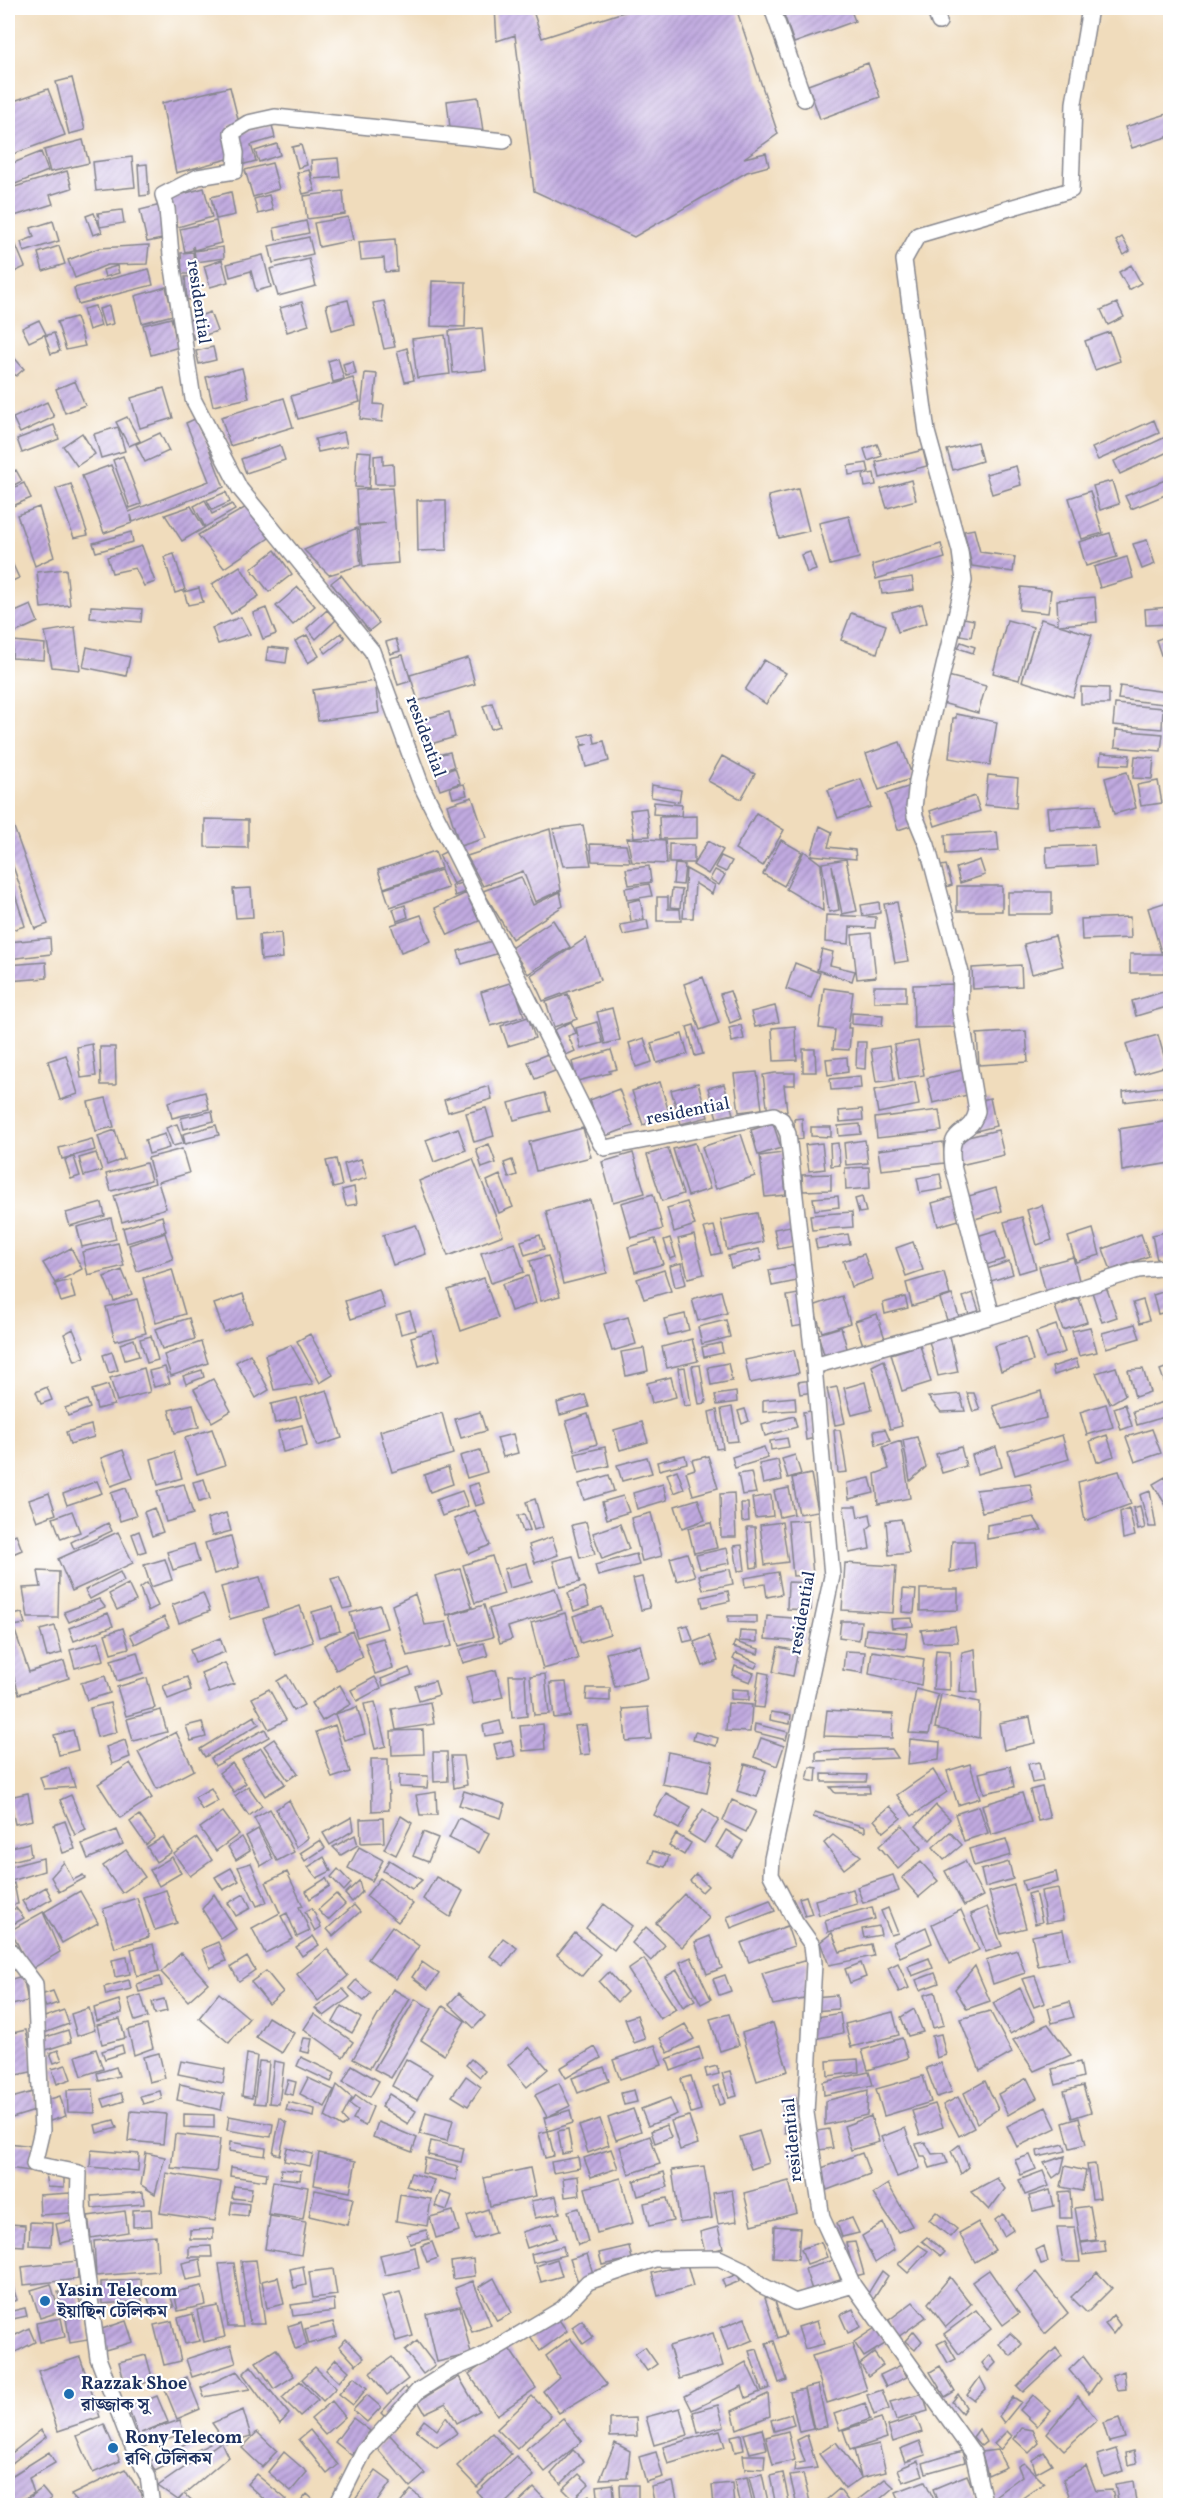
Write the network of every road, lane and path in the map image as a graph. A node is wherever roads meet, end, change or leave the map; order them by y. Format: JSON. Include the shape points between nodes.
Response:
{"nodes":[{"id":1,"x":772,"y":8,"type":"edge"},
{"id":2,"x":1090,"y":8,"type":"edge"},
{"id":3,"x":804,"y":99,"type":"dead end"},
{"id":4,"x":504,"y":141,"type":"dead end"},
{"id":5,"x":1170,"y":1267,"type":"edge"},
{"id":6,"x":992,"y":1316,"type":"junction"},
{"id":7,"x":814,"y":1366,"type":"junction"},
{"id":8,"x":8,"y":1948,"type":"edge"},
{"id":9,"x":853,"y":2285,"type":"junction"},
{"id":10,"x":152,"y":2505,"type":"edge"},
{"id":11,"x":337,"y":2505,"type":"edge"},
{"id":12,"x":985,"y":2505,"type":"edge"}],
"edges":[{"from":1,"to":3,"type":"street"},
{"from":2,"to":6,"type":"street","via":[[1074,103],[1071,190],[918,235],[903,260],[927,432],[960,550],[964,581],[914,808],[961,973],[960,1010],[977,1111],[974,1122],[954,1138],[951,1149]]},
{"from":4,"to":7,"type":"street","name":"residential","via":[[275,117],[248,123],[232,133],[235,171],[198,177],[163,195],[193,399],[240,489],[372,651],[422,787],[601,1144],[605,1148],[774,1114],[782,1120],[788,1134]]},
{"from":5,"to":6,"type":"street","via":[[1138,1270]]},
{"from":6,"to":7,"type":"street"},
{"from":7,"to":9,"type":"street","name":"residential","via":[[832,1576],[771,1875],[812,1945],[807,2113],[822,2218]]},
{"from":8,"to":10,"type":"street","via":[[34,1984],[42,2130],[34,2164],[79,2173],[78,2208],[98,2358],[148,2477]]},
{"from":9,"to":11,"type":"street","via":[[795,2302],[761,2286],[742,2269],[719,2258],[655,2259],[588,2282],[562,2309],[418,2391],[364,2451]]},
{"from":9,"to":12,"type":"street","name":"residential","via":[[973,2453]]}]}
